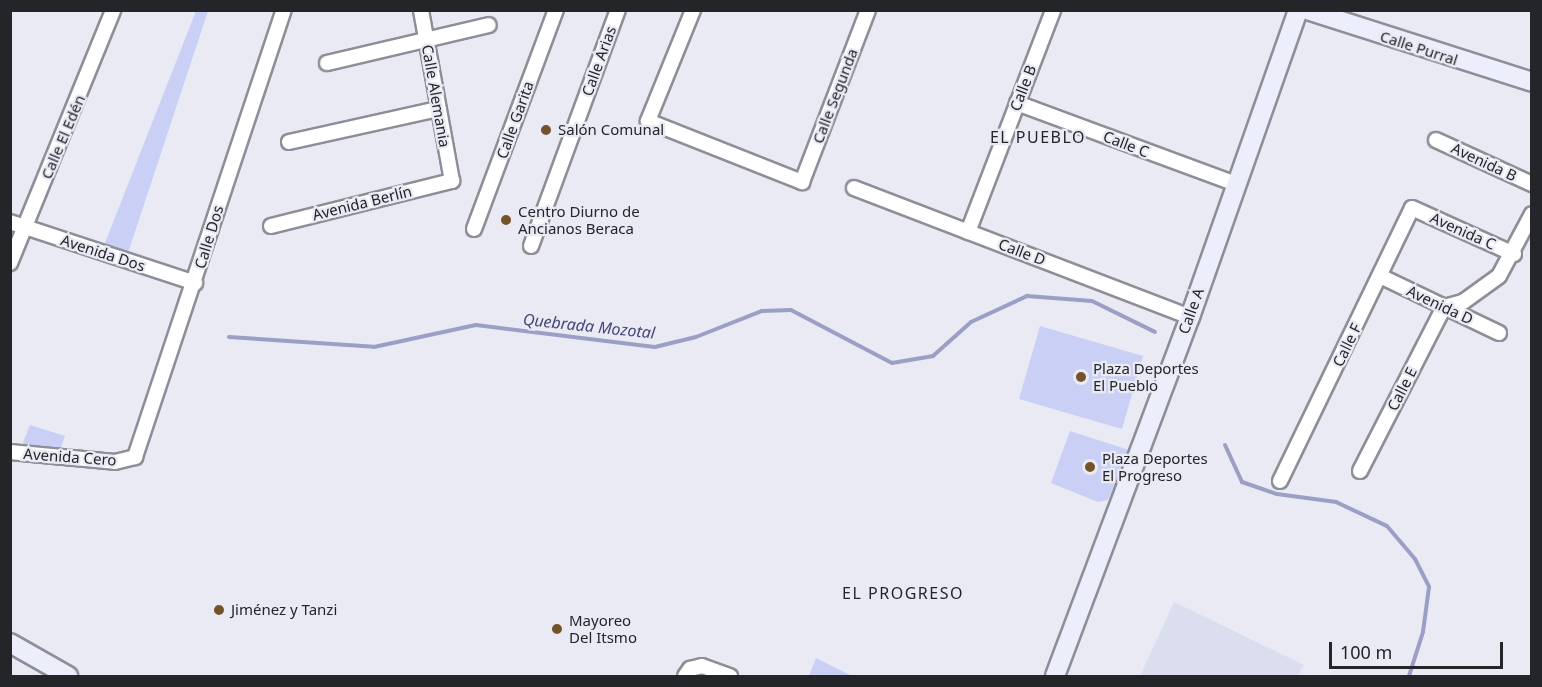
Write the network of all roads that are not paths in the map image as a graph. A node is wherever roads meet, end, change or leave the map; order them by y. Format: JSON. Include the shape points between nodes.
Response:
{"nodes":[{"id":1,"x":113,"y":10,"type":"edge"},
{"id":2,"x":284,"y":10,"type":"edge"},
{"id":3,"x":421,"y":10,"type":"edge"},
{"id":4,"x":556,"y":10,"type":"edge"},
{"id":5,"x":618,"y":10,"type":"edge"},
{"id":6,"x":693,"y":10,"type":"edge"},
{"id":7,"x":868,"y":10,"type":"edge"},
{"id":8,"x":1053,"y":10,"type":"edge"},
{"id":9,"x":1298,"y":10,"type":"edge"},
{"id":10,"x":1319,"y":12,"type":"edge"},
{"id":11,"x":489,"y":25,"type":"dead end"},
{"id":12,"x":427,"y":39,"type":"junction"},
{"id":13,"x":327,"y":63,"type":"dead end"},
{"id":14,"x":1532,"y":82,"type":"edge"},
{"id":15,"x":1017,"y":103,"type":"junction"},
{"id":16,"x":438,"y":109,"type":"junction"},
{"id":17,"x":1436,"y":140,"type":"dead end"},
{"id":18,"x":289,"y":142,"type":"dead end"},
{"id":19,"x":452,"y":180,"type":"joint"},
{"id":20,"x":1236,"y":184,"type":"junction"},
{"id":21,"x":1532,"y":184,"type":"edge"},
{"id":22,"x":854,"y":188,"type":"dead end"},
{"id":23,"x":1412,"y":208,"type":"joint"},
{"id":24,"x":1532,"y":214,"type":"edge"},
{"id":25,"x":10,"y":222,"type":"edge"},
{"id":26,"x":271,"y":226,"type":"dead end"},
{"id":27,"x":25,"y":227,"type":"junction"},
{"id":28,"x":474,"y":229,"type":"dead end"},
{"id":29,"x":968,"y":232,"type":"junction"},
{"id":30,"x":531,"y":246,"type":"dead end"},
{"id":31,"x":1514,"y":254,"type":"junction"},
{"id":32,"x":10,"y":263,"type":"edge"},
{"id":33,"x":1380,"y":276,"type":"junction"},
{"id":34,"x":195,"y":284,"type":"junction"},
{"id":35,"x":1444,"y":307,"type":"junction"},
{"id":36,"x":1190,"y":317,"type":"junction"},
{"id":37,"x":1499,"y":333,"type":"dead end"},
{"id":38,"x":10,"y":453,"type":"edge"},
{"id":39,"x":130,"y":461,"type":"joint"},
{"id":40,"x":1359,"y":471,"type":"dead end"},
{"id":41,"x":1280,"y":481,"type":"dead end"},
{"id":42,"x":12,"y":646,"type":"edge"},
{"id":43,"x":724,"y":674,"type":"edge"},
{"id":44,"x":68,"y":676,"type":"edge"},
{"id":45,"x":685,"y":676,"type":"edge"},
{"id":46,"x":1055,"y":676,"type":"edge"}],
"edges":[{"from":1,"to":27,"type":"street","name":"Calle El Edén"},
{"from":2,"to":34,"type":"street","name":"Calle Dos"},
{"from":3,"to":12,"type":"street","name":"Calle Alemania"},
{"from":4,"to":28,"type":"street","name":"Calle Garita"},
{"from":5,"to":30,"type":"street","name":"Calle Arias"},
{"from":6,"to":7,"type":"street","name":"Calle Segunda","via":[[648,120],[802,182]]},
{"from":8,"to":15,"type":"street","name":"Calle B"},
{"from":9,"to":20,"type":"street","name":"Calle A"},
{"from":10,"to":14,"type":"street","name":"Calle Purral"},
{"from":11,"to":12,"type":"street"},
{"from":12,"to":13,"type":"street"},
{"from":12,"to":16,"type":"street","name":"Calle Alemania"},
{"from":15,"to":20,"type":"street","name":"Calle C"},
{"from":15,"to":29,"type":"street","name":"Calle B"},
{"from":16,"to":18,"type":"street"},
{"from":16,"to":19,"type":"street","name":"Calle Alemania"},
{"from":17,"to":21,"type":"street","name":"Avenida B"},
{"from":19,"to":26,"type":"street","name":"Avenida Berlín"},
{"from":20,"to":36,"type":"street","name":"Calle A"},
{"from":22,"to":29,"type":"street","name":"Calle D"},
{"from":23,"to":31,"type":"street","name":"Avenida C"},
{"from":23,"to":33,"type":"street","name":"Calle F"},
{"from":24,"to":31,"type":"street"},
{"from":25,"to":27,"type":"street","name":"Avenida Dos"},
{"from":27,"to":32,"type":"street","name":"Calle El Edén"},
{"from":27,"to":34,"type":"street","name":"Avenida Dos"},
{"from":29,"to":36,"type":"street","name":"Calle D"},
{"from":31,"to":35,"type":"street","via":[[1483,291],[1463,303]]},
{"from":33,"to":35,"type":"street","name":"Avenida D"},
{"from":33,"to":41,"type":"street","name":"Calle F"},
{"from":34,"to":39,"type":"street","name":"Calle Dos","via":[[139,448]]},
{"from":35,"to":37,"type":"street","name":"Avenida D"},
{"from":35,"to":40,"type":"street","name":"Calle E"},
{"from":36,"to":46,"type":"street","name":"Calle A"},
{"from":38,"to":39,"type":"street","name":"Avenida Cero"},
{"from":42,"to":44,"type":"street"},
{"from":43,"to":45,"type":"street","via":[[702,666],[690,669]]}]}
